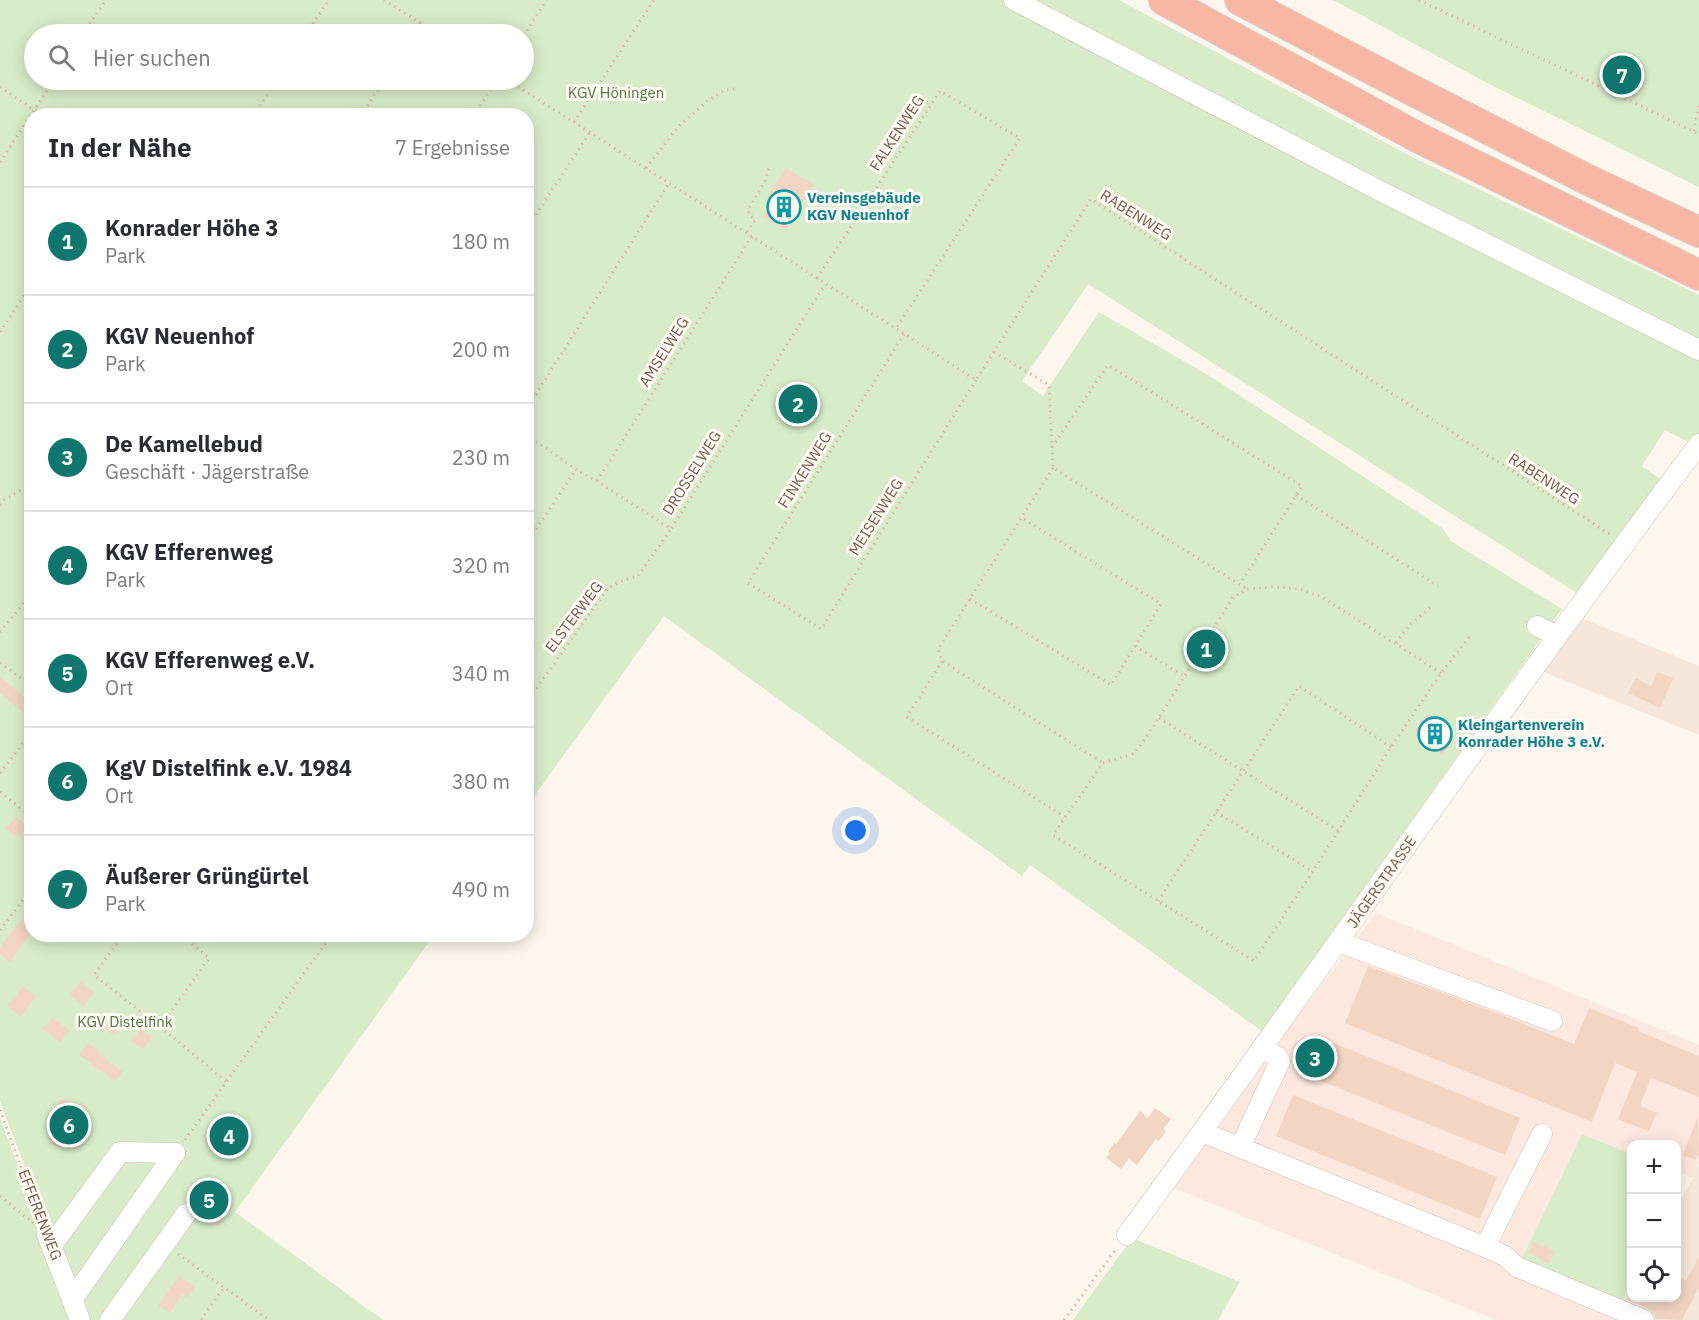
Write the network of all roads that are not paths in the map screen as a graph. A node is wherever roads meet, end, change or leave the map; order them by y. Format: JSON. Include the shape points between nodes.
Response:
{"nodes":[{"id":1,"x":1014,"y":0,"type":"edge"},
{"id":2,"x":1164,"y":0,"type":"edge"},
{"id":3,"x":1240,"y":0,"type":"edge"},
{"id":4,"x":1699,"y":232,"type":"edge"},
{"id":5,"x":1699,"y":275,"type":"edge"},
{"id":6,"x":1699,"y":350,"type":"edge"},
{"id":7,"x":1699,"y":444,"type":"edge"},
{"id":8,"x":1537,"y":626,"type":"dead end"},
{"id":9,"x":1557,"y":636,"type":"junction"},
{"id":10,"x":1339,"y":942,"type":"junction"},
{"id":11,"x":1552,"y":1021,"type":"dead end"},
{"id":12,"x":1262,"y":1049,"type":"junction"},
{"id":13,"x":1202,"y":1132,"type":"junction"},
{"id":14,"x":1542,"y":1134,"type":"dead end"},
{"id":15,"x":1240,"y":1148,"type":"junction"},
{"id":16,"x":186,"y":1214,"type":"dead end"},
{"id":17,"x":1126,"y":1234,"type":"road end"},
{"id":18,"x":1485,"y":1247,"type":"junction"},
{"id":19,"x":72,"y":1300,"type":"junction"},
{"id":20,"x":80,"y":1320,"type":"edge"},
{"id":21,"x":110,"y":1320,"type":"edge"},
{"id":22,"x":1644,"y":1320,"type":"edge"}],
"edges":[{"from":1,"to":6,"type":"street","via":[[1384,193]]},
{"from":2,"to":5,"type":"highway","via":[[1419,138]]},
{"from":3,"to":4,"type":"highway","via":[[1578,175]]},
{"from":7,"to":9,"type":"street","name":"JÄGERSTRASSE","via":[[1618,540]]},
{"from":8,"to":9,"type":"street"},
{"from":9,"to":10,"type":"street","name":"JÄGERSTRASSE"},
{"from":10,"to":11,"type":"street"},
{"from":10,"to":12,"type":"street","name":"JÄGERSTRASSE"},
{"from":12,"to":13,"type":"street","name":"JÄGERSTRASSE"},
{"from":12,"to":15,"type":"street","via":[[1280,1061]]},
{"from":13,"to":15,"type":"street"},
{"from":13,"to":17,"type":"street","name":"JÄGERSTRASSE"},
{"from":14,"to":18,"type":"street"},
{"from":15,"to":18,"type":"street"},
{"from":16,"to":21,"type":"street"},
{"from":18,"to":22,"type":"street","via":[[1517,1267]]},
{"from":19,"to":19,"type":"street","name":"EFFERENWEG","via":[[47,1236],[120,1152],[175,1153]]},
{"from":19,"to":20,"type":"street","name":"EFFERENWEG"}]}
